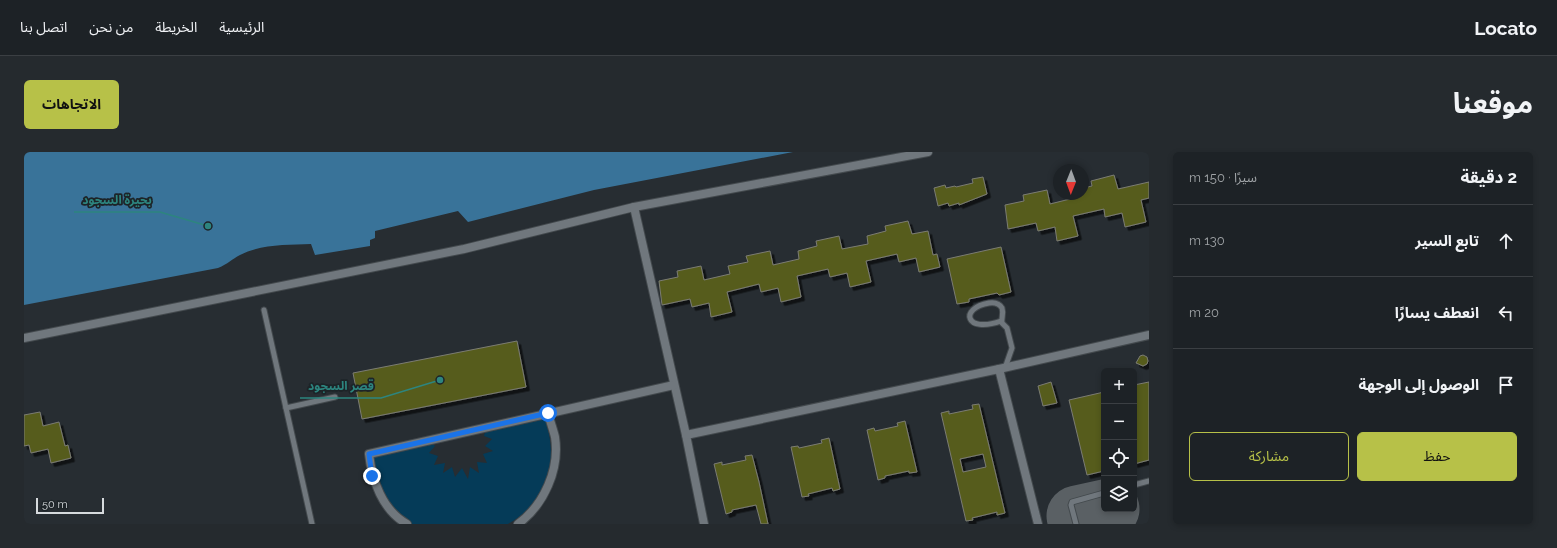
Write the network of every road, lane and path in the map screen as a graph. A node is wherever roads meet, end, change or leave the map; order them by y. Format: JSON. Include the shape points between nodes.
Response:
{"nodes":[{"id":1,"x":928,"y":152,"type":"edge"},
{"id":2,"x":634,"y":207,"type":"junction"},
{"id":3,"x":264,"y":310,"type":"dead end"},
{"id":4,"x":1001,"y":321,"type":"junction"},
{"id":5,"x":1149,"y":335,"type":"edge"},
{"id":6,"x":24,"y":338,"type":"edge"},
{"id":7,"x":1002,"y":369,"type":"junction"},
{"id":8,"x":674,"y":385,"type":"junction"},
{"id":9,"x":335,"y":397,"type":"dead end"},
{"id":10,"x":286,"y":408,"type":"junction"},
{"id":11,"x":548,"y":413,"type":"junction"},
{"id":12,"x":686,"y":435,"type":"junction"},
{"id":13,"x":1149,"y":481,"type":"edge"},
{"id":14,"x":1137,"y":484,"type":"edge"},
{"id":15,"x":1101,"y":493,"type":"edge"},
{"id":16,"x":312,"y":524,"type":"edge"},
{"id":17,"x":407,"y":524,"type":"edge"},
{"id":18,"x":518,"y":524,"type":"edge"},
{"id":19,"x":704,"y":524,"type":"edge"},
{"id":20,"x":1038,"y":524,"type":"edge"},
{"id":21,"x":1076,"y":524,"type":"edge"}],
"edges":[{"from":1,"to":2,"type":"street"},
{"from":2,"to":6,"type":"street","via":[[464,249]]},
{"from":2,"to":8,"type":"street"},
{"from":3,"to":10,"type":"lane"},
{"from":4,"to":4,"type":"lane","via":[[1003,312],[998,304],[991,302],[978,305],[971,311],[970,319],[978,326]]},
{"from":4,"to":7,"type":"lane","via":[[1008,332],[1012,348]]},
{"from":5,"to":7,"type":"street"},
{"from":7,"to":12,"type":"street"},
{"from":7,"to":20,"type":"street"},
{"from":8,"to":11,"type":"street"},
{"from":8,"to":12,"type":"street"},
{"from":9,"to":10,"type":"lane"},
{"from":10,"to":16,"type":"lane"},
{"from":11,"to":17,"type":"street","via":[[369,454],[372,476],[383,500],[401,521]]},
{"from":11,"to":18,"type":"street","via":[[555,437],[555,461],[549,484],[541,500]]},
{"from":12,"to":19,"type":"street"},
{"from":13,"to":14,"type":"lane"},
{"from":15,"to":21,"type":"lane","via":[[1072,502]]}]}
